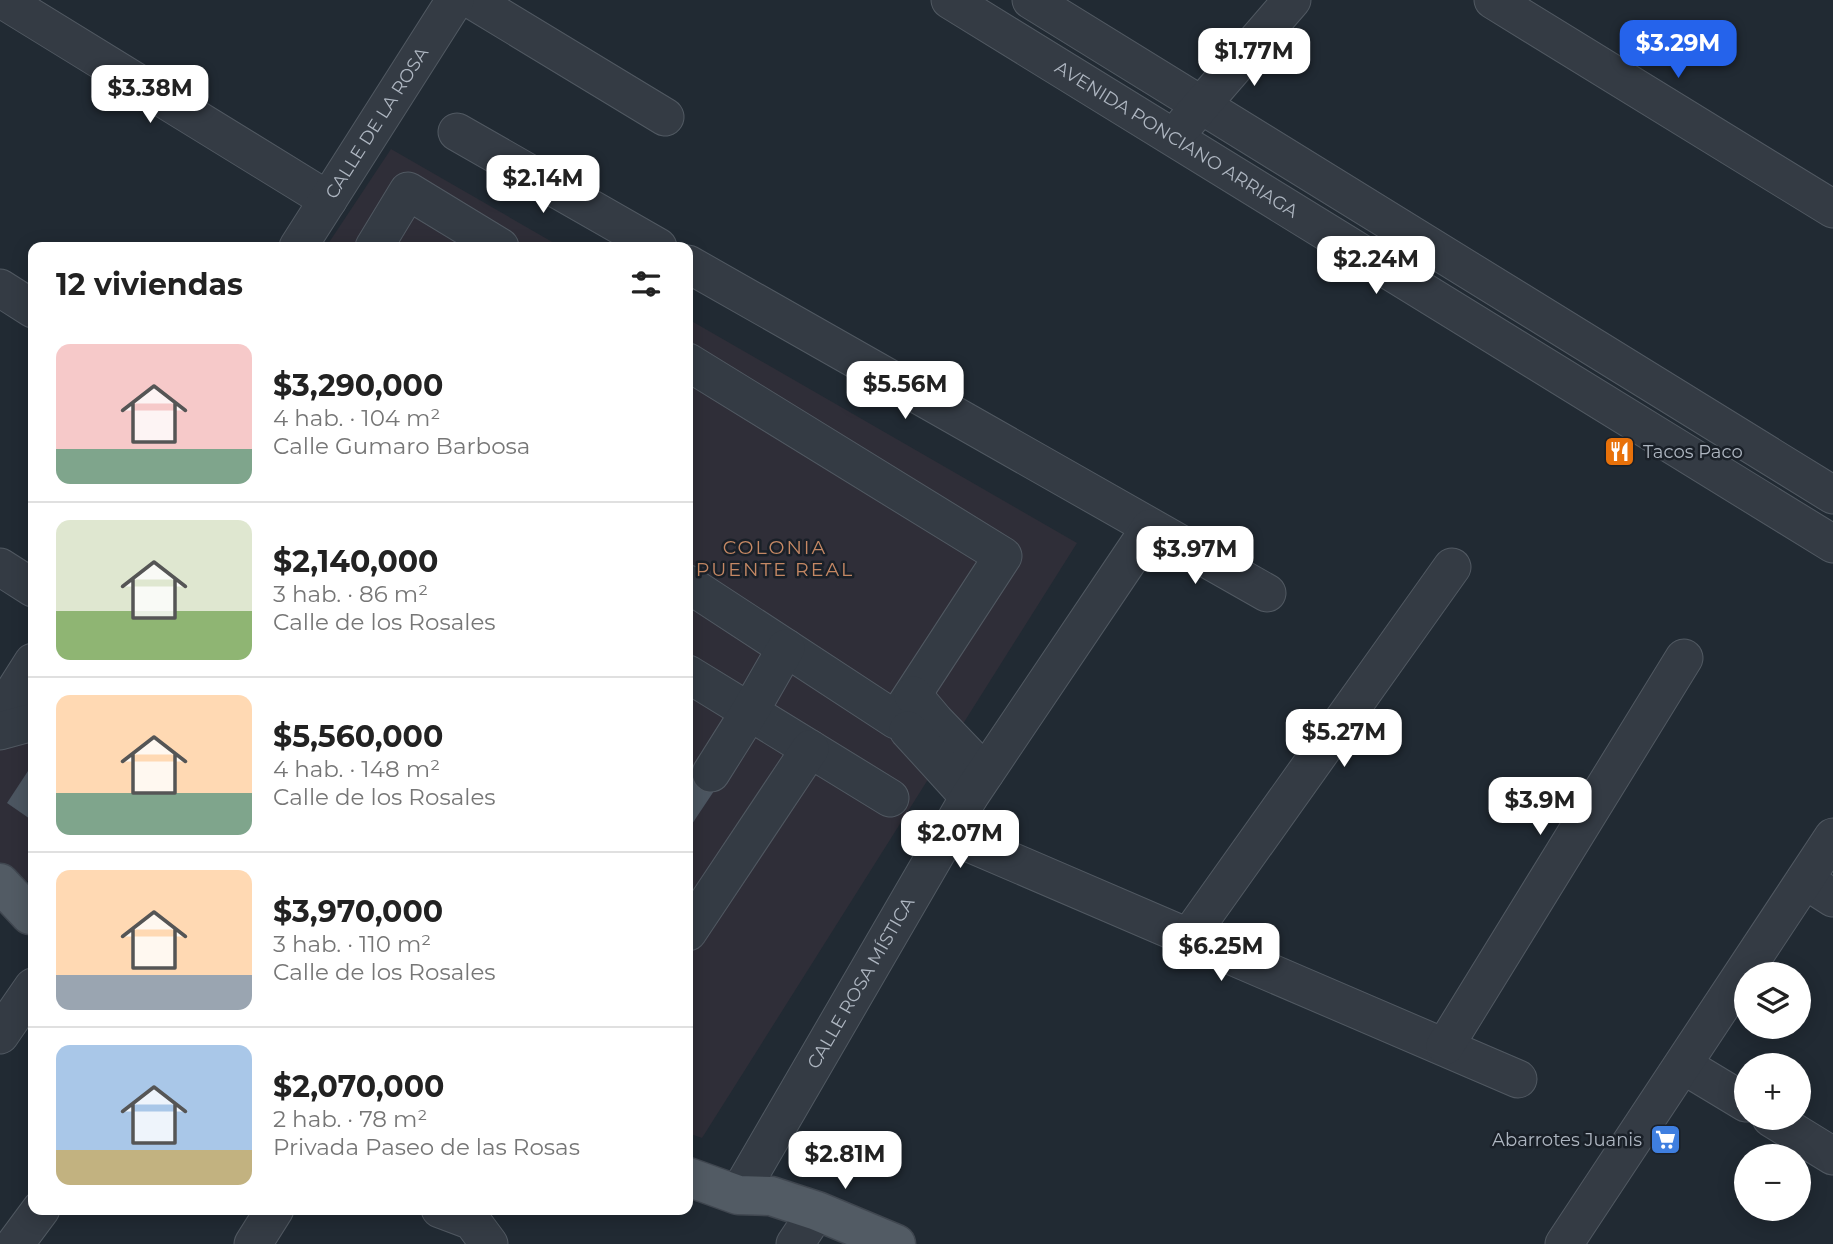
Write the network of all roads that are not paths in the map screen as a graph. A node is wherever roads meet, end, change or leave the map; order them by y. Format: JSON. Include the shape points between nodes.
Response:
{"nodes":[{"id":1,"x":3,"y":0,"type":"edge"},
{"id":2,"x":455,"y":0,"type":"edge"},
{"id":3,"x":472,"y":0,"type":"edge"},
{"id":4,"x":950,"y":0,"type":"edge"},
{"id":5,"x":1031,"y":0,"type":"edge"},
{"id":6,"x":1293,"y":0,"type":"edge"},
{"id":7,"x":1493,"y":0,"type":"edge"},
{"id":8,"x":1201,"y":105,"type":"junction"},
{"id":9,"x":665,"y":117,"type":"dead end"},
{"id":10,"x":457,"y":132,"type":"dead end"},
{"id":11,"x":1173,"y":138,"type":"junction"},
{"id":12,"x":328,"y":200,"type":"junction"},
{"id":13,"x":1833,"y":209,"type":"edge"},
{"id":14,"x":301,"y":242,"type":"edge"},
{"id":15,"x":377,"y":242,"type":"edge"},
{"id":16,"x":492,"y":242,"type":"edge"},
{"id":17,"x":649,"y":242,"type":"edge"},
{"id":18,"x":693,"y":267,"type":"edge"},
{"id":19,"x":0,"y":288,"type":"edge"},
{"id":20,"x":1502,"y":291,"type":"junction"},
{"id":21,"x":28,"y":306,"type":"edge"},
{"id":22,"x":1480,"y":326,"type":"junction"},
{"id":23,"x":693,"y":365,"type":"edge"},
{"id":24,"x":1833,"y":495,"type":"edge"},
{"id":25,"x":1150,"y":528,"type":"junction"},
{"id":26,"x":1833,"y":544,"type":"edge"},
{"id":27,"x":0,"y":567,"type":"edge"},
{"id":28,"x":1452,"y":568,"type":"dead end"},
{"id":29,"x":28,"y":584,"type":"edge"},
{"id":30,"x":693,"y":587,"type":"edge"},
{"id":31,"x":1267,"y":593,"type":"dead end"},
{"id":32,"x":786,"y":648,"type":"junction"},
{"id":33,"x":1684,"y":657,"type":"dead end"},
{"id":34,"x":28,"y":670,"type":"edge"},
{"id":35,"x":693,"y":677,"type":"edge"},
{"id":36,"x":904,"y":708,"type":"junction"},
{"id":37,"x":750,"y":711,"type":"junction"},
{"id":38,"x":0,"y":714,"type":"edge"},
{"id":39,"x":28,"y":723,"type":"edge"},
{"id":40,"x":0,"y":731,"type":"edge"},
{"id":41,"x":810,"y":749,"type":"junction"},
{"id":42,"x":711,"y":773,"type":"dead end"},
{"id":43,"x":977,"y":785,"type":"junction"},
{"id":44,"x":890,"y":798,"type":"dead end"},
{"id":45,"x":948,"y":834,"type":"junction"},
{"id":46,"x":1833,"y":837,"type":"edge"},
{"id":47,"x":0,"y":883,"type":"edge"},
{"id":48,"x":1819,"y":889,"type":"edge"},
{"id":49,"x":21,"y":915,"type":"edge"},
{"id":50,"x":693,"y":924,"type":"edge"},
{"id":51,"x":1188,"y":938,"type":"junction"},
{"id":52,"x":28,"y":994,"type":"edge"},
{"id":53,"x":0,"y":1035,"type":"edge"},
{"id":54,"x":1444,"y":1046,"type":"junction"},
{"id":55,"x":1683,"y":1065,"type":"junction"},
{"id":56,"x":1518,"y":1079,"type":"dead end"},
{"id":57,"x":1734,"y":1096,"type":"edge"},
{"id":58,"x":1791,"y":1130,"type":"edge"},
{"id":59,"x":693,"y":1154,"type":"edge"},
{"id":60,"x":1833,"y":1156,"type":"edge"},
{"id":61,"x":693,"y":1178,"type":"edge"},
{"id":62,"x":752,"y":1189,"type":"junction"},
{"id":63,"x":817,"y":1211,"type":"junction"},
{"id":64,"x":37,"y":1215,"type":"edge"},
{"id":65,"x":271,"y":1215,"type":"edge"},
{"id":66,"x":456,"y":1215,"type":"edge"},
{"id":67,"x":15,"y":1244,"type":"edge"},
{"id":68,"x":253,"y":1244,"type":"edge"},
{"id":69,"x":489,"y":1244,"type":"edge"},
{"id":70,"x":795,"y":1244,"type":"edge"},
{"id":71,"x":896,"y":1244,"type":"edge"},
{"id":72,"x":1564,"y":1244,"type":"edge"}],
"edges":[{"from":1,"to":12,"type":"street"},
{"from":2,"to":12,"type":"street","name":"CALLE DE LA ROSA"},
{"from":3,"to":9,"type":"street"},
{"from":4,"to":11,"type":"street","name":"AVENIDA PONCIANO ARRIAGA"},
{"from":5,"to":8,"type":"street"},
{"from":6,"to":8,"type":"street"},
{"from":7,"to":13,"type":"street"},
{"from":8,"to":11,"type":"street"},
{"from":8,"to":20,"type":"street"},
{"from":10,"to":17,"type":"street"},
{"from":11,"to":22,"type":"street","name":"AVENIDA PONCIANO ARRIAGA"},
{"from":12,"to":14,"type":"street","name":"CALLE DE LA ROSA"},
{"from":15,"to":16,"type":"street","via":[[408,191]]},
{"from":18,"to":25,"type":"street"},
{"from":19,"to":21,"type":"street"},
{"from":20,"to":22,"type":"street"},
{"from":20,"to":24,"type":"street"},
{"from":22,"to":26,"type":"street","name":"AVENIDA PONCIANO ARRIAGA"},
{"from":23,"to":36,"type":"street","via":[[1003,556]]},
{"from":25,"to":31,"type":"street"},
{"from":25,"to":43,"type":"street","name":"CALLE ROSA MÍSTICA"},
{"from":27,"to":29,"type":"street"},
{"from":28,"to":51,"type":"street"},
{"from":30,"to":32,"type":"street"},
{"from":32,"to":36,"type":"street"},
{"from":32,"to":37,"type":"street"},
{"from":33,"to":54,"type":"street"},
{"from":34,"to":38,"type":"street"},
{"from":35,"to":37,"type":"street"},
{"from":36,"to":43,"type":"street","via":[[917,738]]},
{"from":37,"to":41,"type":"street"},
{"from":37,"to":42,"type":"street"},
{"from":39,"to":40,"type":"street"},
{"from":41,"to":44,"type":"street"},
{"from":41,"to":50,"type":"street"},
{"from":43,"to":45,"type":"street","name":"CALLE ROSA MÍSTICA"},
{"from":45,"to":51,"type":"street"},
{"from":45,"to":62,"type":"street","name":"CALLE ROSA MÍSTICA"},
{"from":46,"to":48,"type":"street"},
{"from":47,"to":49,"type":"main road"},
{"from":48,"to":55,"type":"street"},
{"from":51,"to":54,"type":"street"},
{"from":52,"to":53,"type":"street"},
{"from":54,"to":56,"type":"street"},
{"from":55,"to":57,"type":"street"},
{"from":55,"to":72,"type":"street"},
{"from":58,"to":60,"type":"street"},
{"from":59,"to":62,"type":"main road"},
{"from":61,"to":62,"type":"main road"},
{"from":62,"to":63,"type":"main road"},
{"from":63,"to":70,"type":"street"},
{"from":63,"to":71,"type":"main road"},
{"from":64,"to":67,"type":"street"},
{"from":65,"to":68,"type":"street"},
{"from":66,"to":69,"type":"street","via":[[472,1221]]}]}
